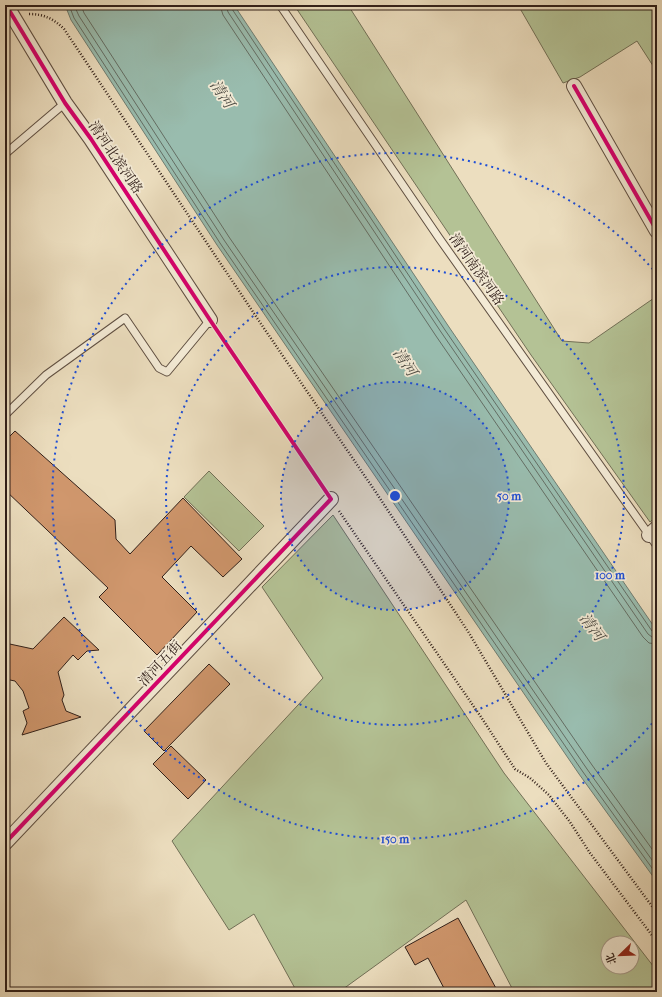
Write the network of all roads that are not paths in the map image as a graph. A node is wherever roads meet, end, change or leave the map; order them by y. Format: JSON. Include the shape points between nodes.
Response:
{"nodes":[{"id":1,"x":280,"y":5,"type":"edge"},
{"id":2,"x":9,"y":10,"type":"edge"},
{"id":3,"x":574,"y":86,"type":"dead end"},
{"id":4,"x":66,"y":103,"type":"junction"},
{"id":5,"x":5,"y":154,"type":"edge"},
{"id":6,"x":657,"y":231,"type":"edge"},
{"id":7,"x":210,"y":320,"type":"joint"},
{"id":8,"x":5,"y":415,"type":"edge"},
{"id":9,"x":331,"y":499,"type":"road end"},
{"id":10,"x":654,"y":536,"type":"edge"},
{"id":11,"x":5,"y":843,"type":"edge"}],
"edges":[{"from":1,"to":10,"type":"lane","name":"清河南滨河路","via":[[444,244]]},
{"from":2,"to":4,"type":"street","name":"清河北滨河路"},
{"from":3,"to":6,"type":"street"},
{"from":4,"to":5,"type":"lane"},
{"from":4,"to":7,"type":"street","name":"清河北滨河路"},
{"from":7,"to":8,"type":"lane","via":[[167,372],[159,368],[125,318],[46,375]]},
{"from":9,"to":11,"type":"street","name":"清河五街"}]}
